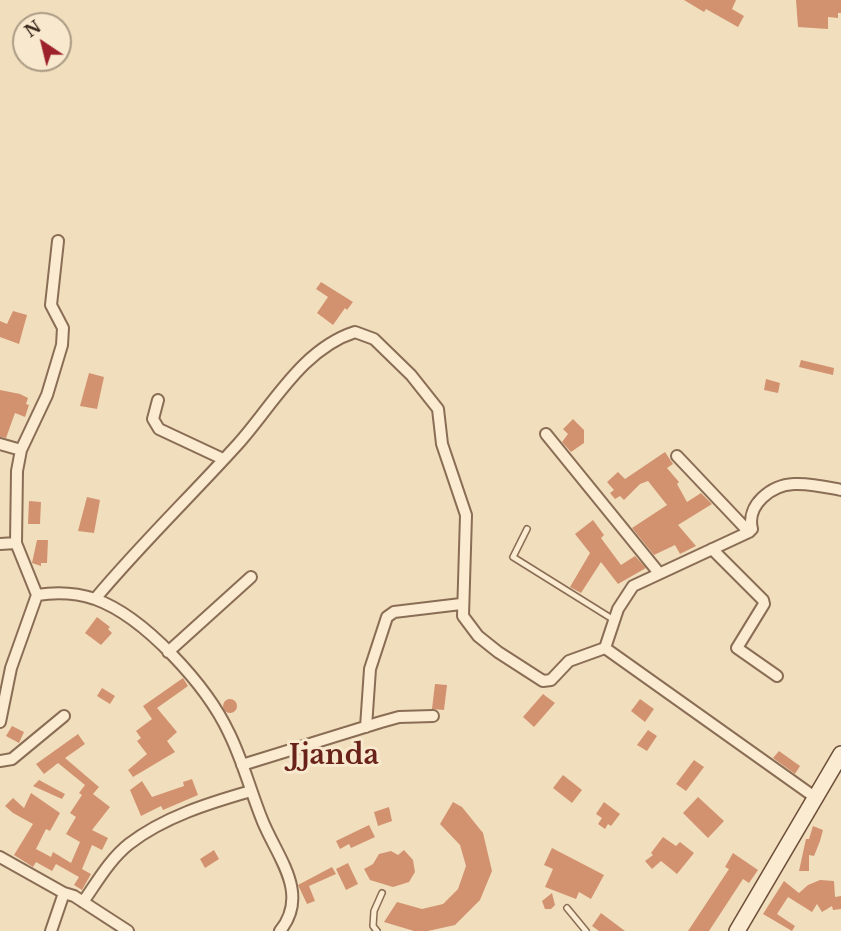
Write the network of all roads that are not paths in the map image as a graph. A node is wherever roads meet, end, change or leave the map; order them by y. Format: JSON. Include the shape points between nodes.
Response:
{"nodes":[{"id":1,"x":58,"y":241,"type":"dead end"},
{"id":2,"x":158,"y":400,"type":"dead end"},
{"id":3,"x":546,"y":434,"type":"dead end"},
{"id":4,"x":0,"y":444,"type":"edge"},
{"id":5,"x":21,"y":450,"type":"junction"},
{"id":6,"x":677,"y":456,"type":"dead end"},
{"id":7,"x":224,"y":459,"type":"junction"},
{"id":8,"x":841,"y":490,"type":"edge"},
{"id":9,"x":527,"y":529,"type":"dead end"},
{"id":10,"x":749,"y":532,"type":"junction"},
{"id":11,"x":16,"y":543,"type":"junction"},
{"id":12,"x":0,"y":544,"type":"edge"},
{"id":13,"x":712,"y":549,"type":"junction"},
{"id":14,"x":659,"y":573,"type":"junction"},
{"id":15,"x":251,"y":576,"type":"dead end"},
{"id":16,"x":37,"y":595,"type":"junction"},
{"id":17,"x":95,"y":599,"type":"junction"},
{"id":18,"x":461,"y":604,"type":"junction"},
{"id":19,"x":614,"y":620,"type":"junction"},
{"id":20,"x":605,"y":648,"type":"junction"},
{"id":21,"x":168,"y":652,"type":"junction"},
{"id":22,"x":777,"y":676,"type":"dead end"},
{"id":23,"x":64,"y":716,"type":"dead end"},
{"id":24,"x":433,"y":716,"type":"dead end"},
{"id":25,"x":0,"y":722,"type":"edge"},
{"id":26,"x":366,"y":727,"type":"junction"},
{"id":27,"x":841,"y":754,"type":"edge"},
{"id":28,"x":0,"y":760,"type":"edge"},
{"id":29,"x":242,"y":765,"type":"junction"},
{"id":30,"x":251,"y":791,"type":"junction"},
{"id":31,"x":816,"y":798,"type":"junction"},
{"id":32,"x":0,"y":857,"type":"edge"},
{"id":33,"x":64,"y":893,"type":"junction"},
{"id":34,"x":382,"y":893,"type":"dead end"},
{"id":35,"x":83,"y":902,"type":"junction"},
{"id":36,"x":567,"y":908,"type":"dead end"},
{"id":37,"x":51,"y":931,"type":"edge"},
{"id":38,"x":128,"y":931,"type":"edge"},
{"id":39,"x":280,"y":931,"type":"edge"},
{"id":40,"x":378,"y":931,"type":"edge"},
{"id":41,"x":586,"y":931,"type":"edge"},
{"id":42,"x":737,"y":931,"type":"edge"}],
"edges":[{"from":1,"to":5,"type":"street","via":[[51,305],[63,328],[62,345],[47,395]]},
{"from":2,"to":7,"type":"street","via":[[153,419],[159,429]]},
{"from":3,"to":14,"type":"street"},
{"from":4,"to":5,"type":"street"},
{"from":5,"to":11,"type":"street"},
{"from":6,"to":10,"type":"street"},
{"from":7,"to":17,"type":"street"},
{"from":7,"to":18,"type":"street","via":[[327,344],[355,332],[374,339],[411,375],[438,409],[442,444],[466,515]]},
{"from":8,"to":10,"type":"street","via":[[796,483],[771,491],[753,508]]},
{"from":9,"to":19,"type":"lane","via":[[513,557]]},
{"from":10,"to":13,"type":"street"},
{"from":11,"to":12,"type":"street"},
{"from":11,"to":16,"type":"street"},
{"from":13,"to":14,"type":"street"},
{"from":13,"to":22,"type":"street","via":[[763,600],[737,648]]},
{"from":14,"to":19,"type":"street","via":[[628,591]]},
{"from":15,"to":21,"type":"street"},
{"from":16,"to":17,"type":"street","via":[[66,593]]},
{"from":16,"to":25,"type":"street","via":[[11,668]]},
{"from":17,"to":21,"type":"street","via":[[138,624]]},
{"from":18,"to":20,"type":"street","via":[[463,616],[478,636],[543,681],[550,680],[569,661]]},
{"from":18,"to":26,"type":"street","via":[[394,612],[387,617],[370,669]]},
{"from":19,"to":20,"type":"street"},
{"from":20,"to":31,"type":"street"},
{"from":21,"to":29,"type":"street","via":[[218,713]]},
{"from":23,"to":28,"type":"street","via":[[12,759]]},
{"from":24,"to":26,"type":"street","via":[[399,717]]},
{"from":26,"to":29,"type":"street"},
{"from":27,"to":31,"type":"main road"},
{"from":29,"to":30,"type":"street"},
{"from":30,"to":35,"type":"street","via":[[210,803],[129,845],[107,867]]},
{"from":30,"to":39,"type":"street","via":[[292,885],[294,905]]},
{"from":31,"to":42,"type":"main road"},
{"from":32,"to":33,"type":"street"},
{"from":33,"to":35,"type":"street"},
{"from":33,"to":37,"type":"street"},
{"from":34,"to":40,"type":"lane","via":[[374,911],[373,926]]},
{"from":35,"to":38,"type":"street"},
{"from":36,"to":41,"type":"lane"}]}
